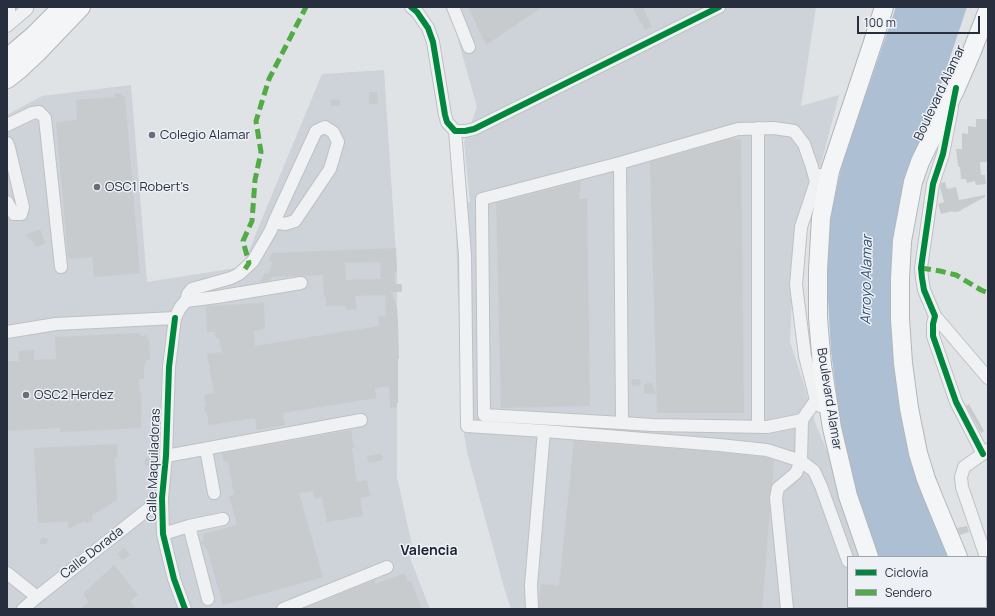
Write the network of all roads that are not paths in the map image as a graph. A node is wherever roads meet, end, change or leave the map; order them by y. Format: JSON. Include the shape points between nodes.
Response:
{"nodes":[{"id":1,"x":9,"y":7,"type":"edge"},
{"id":2,"x":27,"y":7,"type":"edge"},
{"id":3,"x":62,"y":7,"type":"edge"},
{"id":4,"x":81,"y":7,"type":"edge"},
{"id":5,"x":411,"y":7,"type":"edge"},
{"id":6,"x":453,"y":7,"type":"edge"},
{"id":7,"x":719,"y":7,"type":"edge"},
{"id":8,"x":884,"y":7,"type":"edge"},
{"id":9,"x":988,"y":10,"type":"edge"},
{"id":10,"x":8,"y":25,"type":"edge"},
{"id":11,"x":469,"y":47,"type":"dead end"},
{"id":12,"x":9,"y":53,"type":"edge"},
{"id":13,"x":7,"y":79,"type":"edge"},
{"id":14,"x":956,"y":88,"type":"junction"},
{"id":15,"x":7,"y":125,"type":"edge"},
{"id":16,"x":758,"y":128,"type":"junction"},
{"id":17,"x":455,"y":131,"type":"junction"},
{"id":18,"x":840,"y":140,"type":"junction"},
{"id":19,"x":8,"y":147,"type":"edge"},
{"id":20,"x":620,"y":163,"type":"junction"},
{"id":21,"x":816,"y":182,"type":"junction"},
{"id":22,"x":7,"y":202,"type":"edge"},
{"id":23,"x":274,"y":222,"type":"junction"},
{"id":24,"x":60,"y":267,"type":"dead end"},
{"id":25,"x":301,"y":283,"type":"dead end"},
{"id":26,"x":186,"y":301,"type":"junction"},
{"id":27,"x":936,"y":316,"type":"junction"},
{"id":28,"x":175,"y":318,"type":"junction"},
{"id":29,"x":7,"y":332,"type":"edge"},
{"id":30,"x":988,"y":378,"type":"edge"},
{"id":31,"x":816,"y":400,"type":"junction"},
{"id":32,"x":361,"y":420,"type":"dead end"},
{"id":33,"x":802,"y":420,"type":"junction"},
{"id":34,"x":622,"y":423,"type":"junction"},
{"id":35,"x":758,"y":427,"type":"junction"},
{"id":36,"x":832,"y":428,"type":"junction"},
{"id":37,"x":544,"y":431,"type":"junction"},
{"id":38,"x":206,"y":449,"type":"junction"},
{"id":39,"x":985,"y":452,"type":"edge"},
{"id":40,"x":166,"y":456,"type":"junction"},
{"id":41,"x":801,"y":461,"type":"junction"},
{"id":42,"x":214,"y":493,"type":"dead end"},
{"id":43,"x":162,"y":498,"type":"junction"},
{"id":44,"x":223,"y":518,"type":"dead end"},
{"id":45,"x":189,"y":526,"type":"junction"},
{"id":46,"x":163,"y":534,"type":"junction"},
{"id":47,"x":869,"y":556,"type":"edge"},
{"id":48,"x":958,"y":556,"type":"edge"},
{"id":49,"x":986,"y":556,"type":"edge"},
{"id":50,"x":847,"y":558,"type":"edge"},
{"id":51,"x":387,"y":567,"type":"dead end"},
{"id":52,"x":7,"y":573,"type":"edge"},
{"id":53,"x":37,"y":597,"type":"junction"},
{"id":54,"x":208,"y":599,"type":"dead end"},
{"id":55,"x":23,"y":609,"type":"edge"},
{"id":56,"x":185,"y":609,"type":"edge"},
{"id":57,"x":283,"y":609,"type":"edge"},
{"id":58,"x":532,"y":609,"type":"edge"},
{"id":59,"x":787,"y":609,"type":"edge"}],
"edges":[{"from":1,"to":10,"type":"street"},
{"from":2,"to":10,"type":"street"},
{"from":3,"to":12,"type":"highway","via":[[33,36]]},
{"from":4,"to":13,"type":"highway","via":[[37,53]]},
{"from":5,"to":17,"type":"street","via":[[428,28],[433,42],[445,115],[447,122]]},
{"from":6,"to":11,"type":"street"},
{"from":7,"to":17,"type":"street","via":[[474,129]]},
{"from":8,"to":18,"type":"highway","name":"Boulevard Alamar"},
{"from":9,"to":14,"type":"highway","name":"Boulevard Alamar"},
{"from":14,"to":27,"type":"street","via":[[933,184],[922,268],[924,290]]},
{"from":14,"to":48,"type":"highway","name":"Boulevard Alamar","via":[[913,182],[902,240],[900,319],[909,408],[918,453]]},
{"from":15,"to":24,"type":"street","via":[[32,113],[39,112],[45,118]]},
{"from":16,"to":20,"type":"street","via":[[738,129]]},
{"from":16,"to":21,"type":"street","via":[[794,130],[804,144]]},
{"from":16,"to":35,"type":"street"},
{"from":17,"to":37,"type":"street","via":[[465,255],[467,426]]},
{"from":18,"to":21,"type":"street"},
{"from":18,"to":36,"type":"highway","name":"Boulevard Alamar","via":[[830,170],[821,218],[818,270],[818,318],[822,365]]},
{"from":19,"to":22,"type":"street","via":[[23,207],[21,214],[14,214]]},
{"from":20,"to":34,"type":"street"},
{"from":20,"to":34,"type":"street","via":[[482,199],[482,206],[484,415]]},
{"from":21,"to":31,"type":"street","via":[[800,227],[796,286],[805,356]]},
{"from":23,"to":23,"type":"street","via":[[285,224],[295,221],[330,169],[338,142],[333,132],[325,127],[316,131]]},
{"from":23,"to":26,"type":"street","via":[[260,250],[245,269],[231,278],[192,289]]},
{"from":25,"to":26,"type":"street"},
{"from":26,"to":28,"type":"street"},
{"from":27,"to":30,"type":"street"},
{"from":27,"to":39,"type":"street","via":[[932,336],[956,402]]},
{"from":28,"to":29,"type":"street","via":[[56,324]]},
{"from":28,"to":40,"type":"street","name":"Calle Maquiladoras","via":[[169,367]]},
{"from":31,"to":33,"type":"street"},
{"from":31,"to":36,"type":"street"},
{"from":32,"to":38,"type":"street"},
{"from":33,"to":35,"type":"street"},
{"from":33,"to":41,"type":"street"},
{"from":34,"to":35,"type":"street"},
{"from":36,"to":47,"type":"highway","name":"Boulevard Alamar","via":[[848,496]]},
{"from":37,"to":41,"type":"street","via":[[767,450]]},
{"from":37,"to":58,"type":"street","via":[[531,585]]},
{"from":38,"to":40,"type":"street"},
{"from":38,"to":42,"type":"street"},
{"from":39,"to":49,"type":"street","via":[[964,467],[961,477],[962,487]]},
{"from":40,"to":43,"type":"street","name":"Calle Maquiladoras"},
{"from":41,"to":50,"type":"street","via":[[814,471]]},
{"from":41,"to":59,"type":"street","via":[[796,473],[778,488],[776,498]]},
{"from":43,"to":46,"type":"street","name":"Calle Maquiladoras"},
{"from":43,"to":53,"type":"street","name":"Calle Dorada"},
{"from":44,"to":45,"type":"street"},
{"from":45,"to":46,"type":"street"},
{"from":45,"to":54,"type":"street"},
{"from":46,"to":56,"type":"street","name":"Calle Maquiladoras","via":[[174,579]]},
{"from":51,"to":57,"type":"street"},
{"from":52,"to":53,"type":"street"},
{"from":53,"to":55,"type":"street","name":"Calle Dorada"}]}
